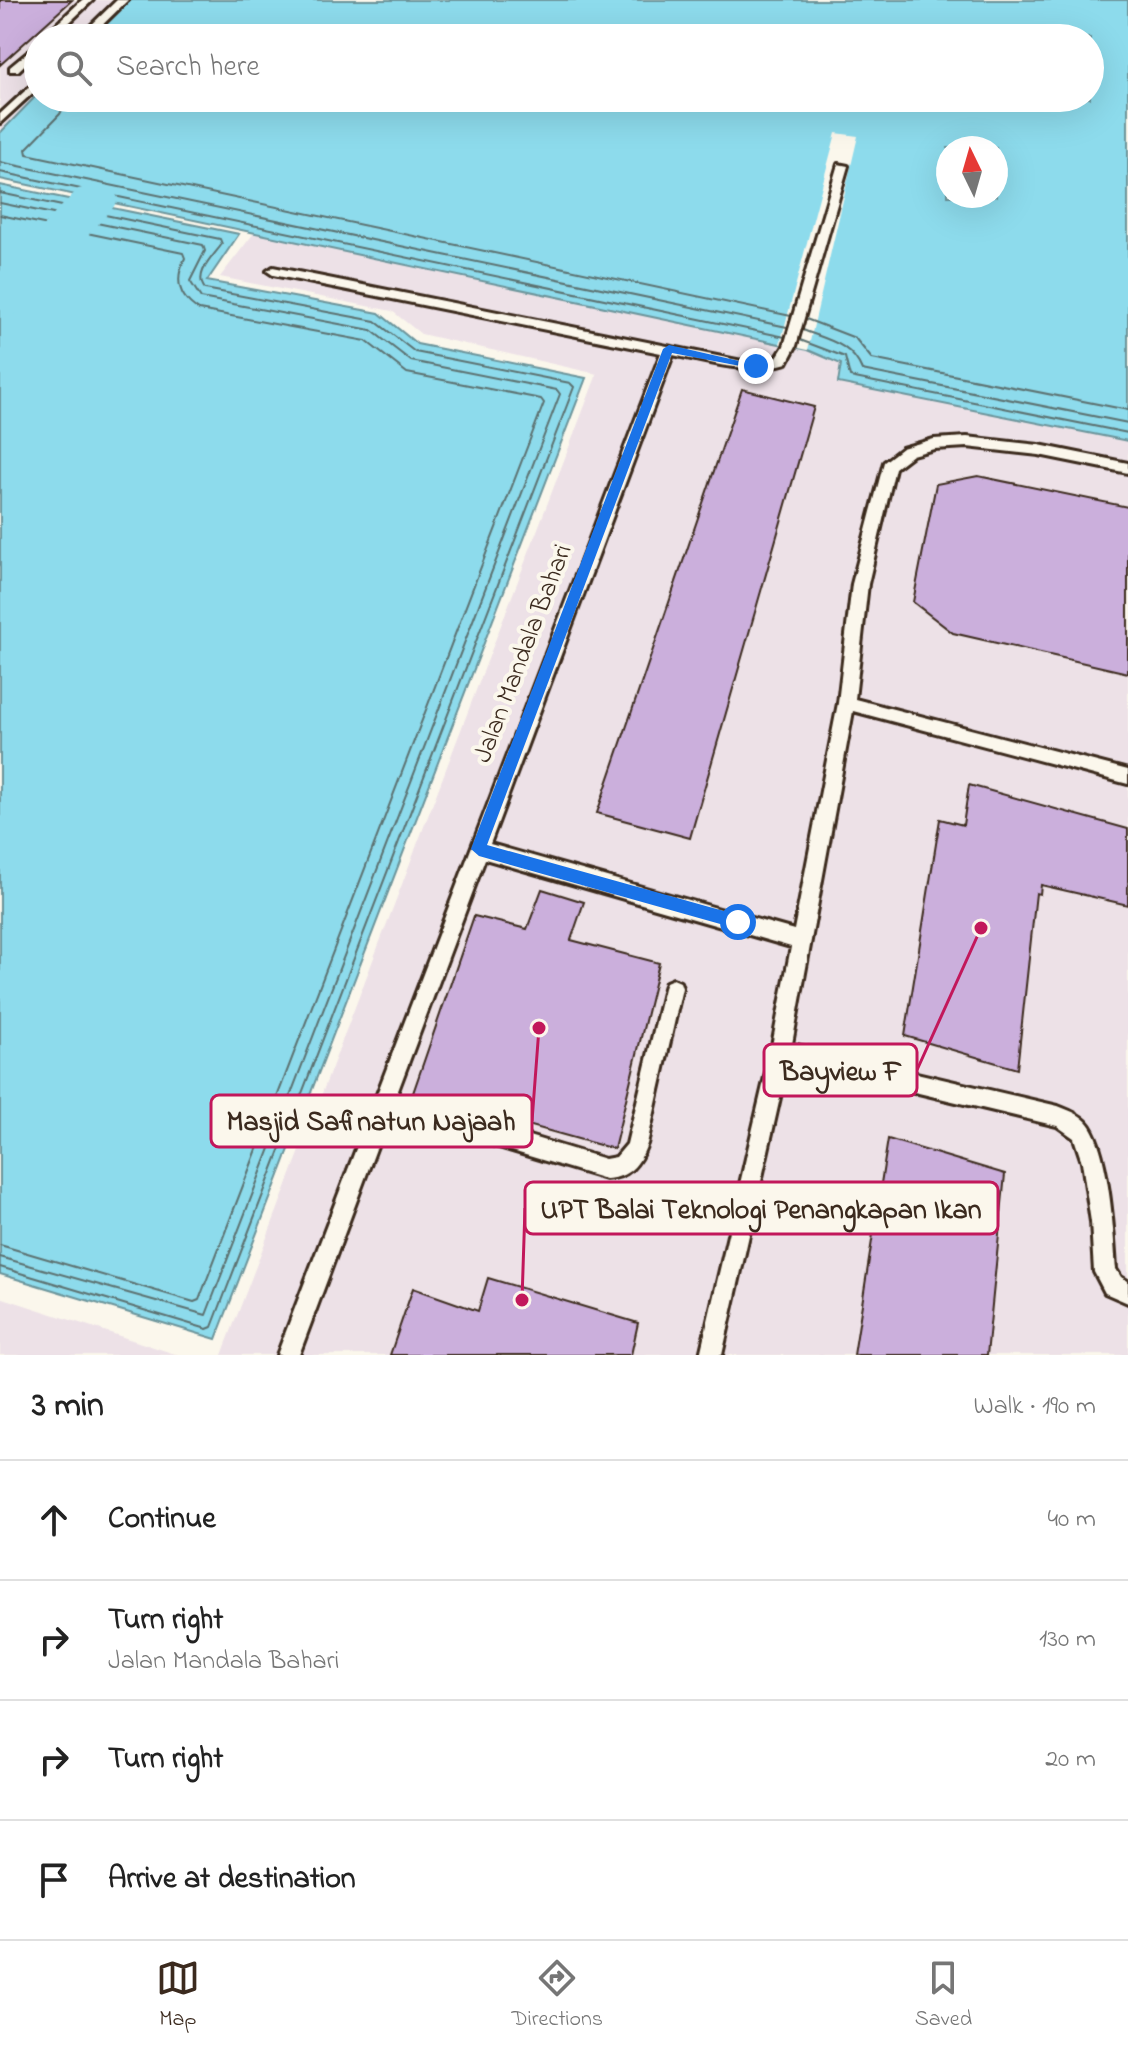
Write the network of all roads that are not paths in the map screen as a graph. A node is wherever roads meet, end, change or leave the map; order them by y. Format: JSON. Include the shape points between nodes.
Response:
{"nodes":[{"id":1,"x":88,"y":0,"type":"edge"},
{"id":2,"x":123,"y":0,"type":"edge"},
{"id":3,"x":62,"y":24,"type":"edge"},
{"id":4,"x":98,"y":24,"type":"edge"},
{"id":5,"x":24,"y":60,"type":"edge"},
{"id":6,"x":14,"y":69,"type":"dead end"},
{"id":7,"x":24,"y":96,"type":"edge"},
{"id":8,"x":0,"y":120,"type":"edge"},
{"id":9,"x":842,"y":166,"type":"dead end"},
{"id":10,"x":273,"y":271,"type":"dead end"},
{"id":11,"x":669,"y":349,"type":"junction"},
{"id":12,"x":1128,"y":468,"type":"edge"},
{"id":13,"x":846,"y":703,"type":"junction"},
{"id":14,"x":1128,"y":777,"type":"edge"},
{"id":15,"x":479,"y":849,"type":"junction"},
{"id":16,"x":801,"y":941,"type":"junction"},
{"id":17,"x":673,"y":988,"type":"dead end"},
{"id":18,"x":781,"y":1051,"type":"junction"},
{"id":19,"x":383,"y":1102,"type":"junction"},
{"id":20,"x":1128,"y":1292,"type":"edge"},
{"id":21,"x":288,"y":1355,"type":"edge"},
{"id":22,"x":711,"y":1355,"type":"edge"}],
"edges":[{"from":1,"to":3,"type":"lane"},
{"from":2,"to":4,"type":"lane"},
{"from":5,"to":6,"type":"lane"},
{"from":7,"to":8,"type":"lane"},
{"from":9,"to":11,"type":"lane","via":[[782,360],[742,365]]},
{"from":10,"to":11,"type":"lane"},
{"from":11,"to":15,"type":"lane","name":"Jalan Mandala Bahari"},
{"from":12,"to":13,"type":"lane","via":[[985,442],[941,443],[895,458],[860,584]]},
{"from":13,"to":14,"type":"lane"},
{"from":13,"to":16,"type":"lane"},
{"from":15,"to":16,"type":"lane"},
{"from":15,"to":19,"type":"lane","name":"Jalan Mandala Bahari"},
{"from":16,"to":18,"type":"lane"},
{"from":17,"to":19,"type":"lane","via":[[637,1144],[622,1167],[605,1169]]},
{"from":18,"to":20,"type":"lane","via":[[1074,1123],[1084,1135],[1093,1173],[1105,1272],[1113,1285]]},
{"from":18,"to":22,"type":"lane"},
{"from":19,"to":21,"type":"lane","name":"Jalan Mandala Bahari"}]}
